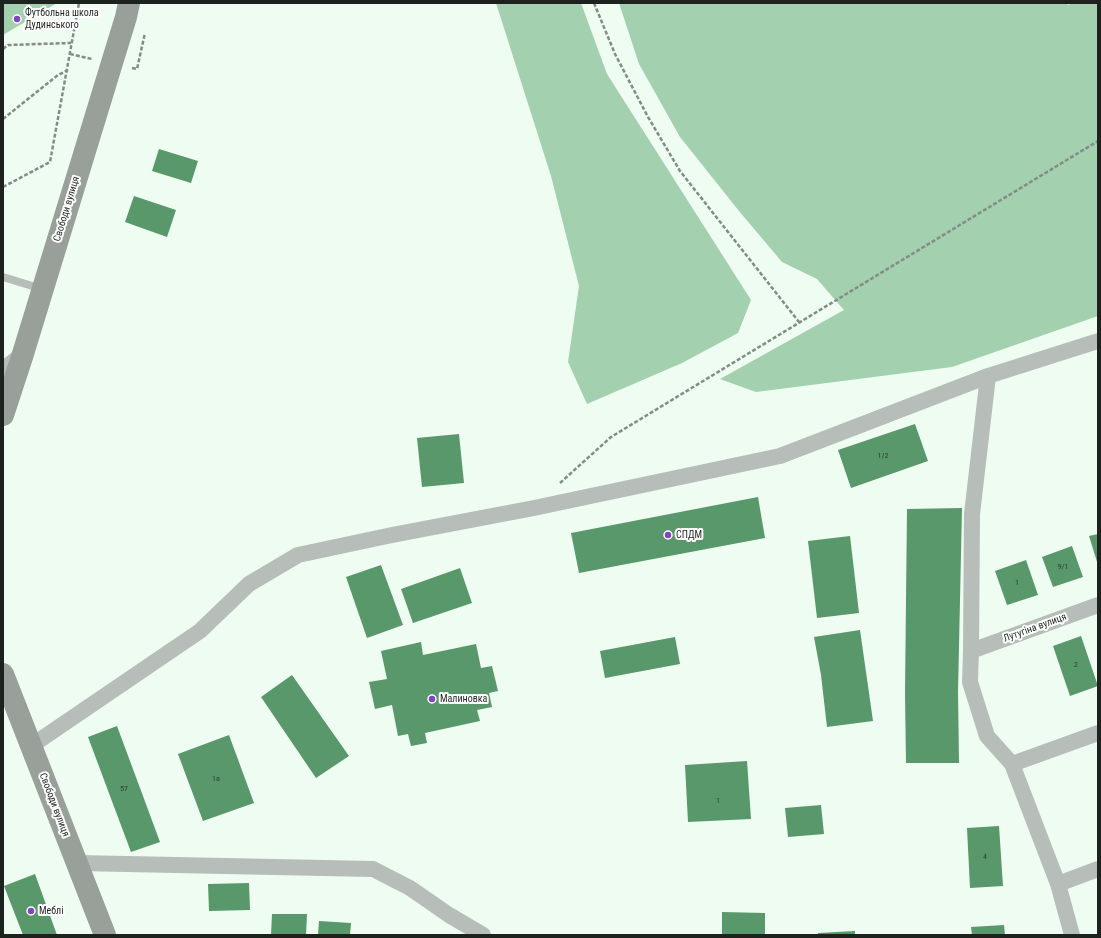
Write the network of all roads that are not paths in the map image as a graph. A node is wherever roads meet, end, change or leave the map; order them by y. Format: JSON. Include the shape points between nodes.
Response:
{"nodes":[{"id":1,"x":130,"y":9,"type":"edge"},
{"id":2,"x":3,"y":277,"type":"edge"},
{"id":3,"x":43,"y":289,"type":"junction"},
{"id":4,"x":1098,"y":341,"type":"edge"},
{"id":5,"x":22,"y":357,"type":"junction"},
{"id":6,"x":3,"y":372,"type":"edge"},
{"id":7,"x":988,"y":376,"type":"junction"},
{"id":8,"x":3,"y":415,"type":"edge"},
{"id":9,"x":1098,"y":605,"type":"edge"},
{"id":10,"x":971,"y":651,"type":"junction"},
{"id":11,"x":3,"y":674,"type":"edge"},
{"id":12,"x":1098,"y":733,"type":"edge"},
{"id":13,"x":31,"y":746,"type":"junction"},
{"id":14,"x":1012,"y":764,"type":"junction"},
{"id":15,"x":77,"y":863,"type":"junction"},
{"id":16,"x":1098,"y":869,"type":"edge"},
{"id":17,"x":1058,"y":884,"type":"junction"},
{"id":18,"x":105,"y":935,"type":"edge"},
{"id":19,"x":483,"y":935,"type":"edge"},
{"id":20,"x":1072,"y":935,"type":"edge"}],
"edges":[{"from":1,"to":3,"type":"main road","name":"Свободи вулиця"},
{"from":2,"to":3,"type":"lane"},
{"from":3,"to":5,"type":"main road","name":"Свободи вулиця"},
{"from":4,"to":7,"type":"street"},
{"from":5,"to":6,"type":"street"},
{"from":5,"to":8,"type":"main road","name":"Свободи вулиця"},
{"from":7,"to":10,"type":"street","via":[[972,514]]},
{"from":7,"to":13,"type":"street","via":[[780,456],[298,555],[250,584],[200,631]]},
{"from":9,"to":10,"type":"street","name":"Лутугіна вулиця"},
{"from":10,"to":14,"type":"street","via":[[970,682],[987,736]]},
{"from":11,"to":13,"type":"main road","name":"Свободи вулиця"},
{"from":12,"to":14,"type":"street"},
{"from":13,"to":15,"type":"main road","name":"Свободи вулиця"},
{"from":14,"to":17,"type":"street"},
{"from":15,"to":18,"type":"main road","name":"Свободи вулиця"},
{"from":15,"to":19,"type":"street","via":[[373,869],[410,888],[448,915]]},
{"from":16,"to":17,"type":"street"},
{"from":17,"to":20,"type":"street"}]}
